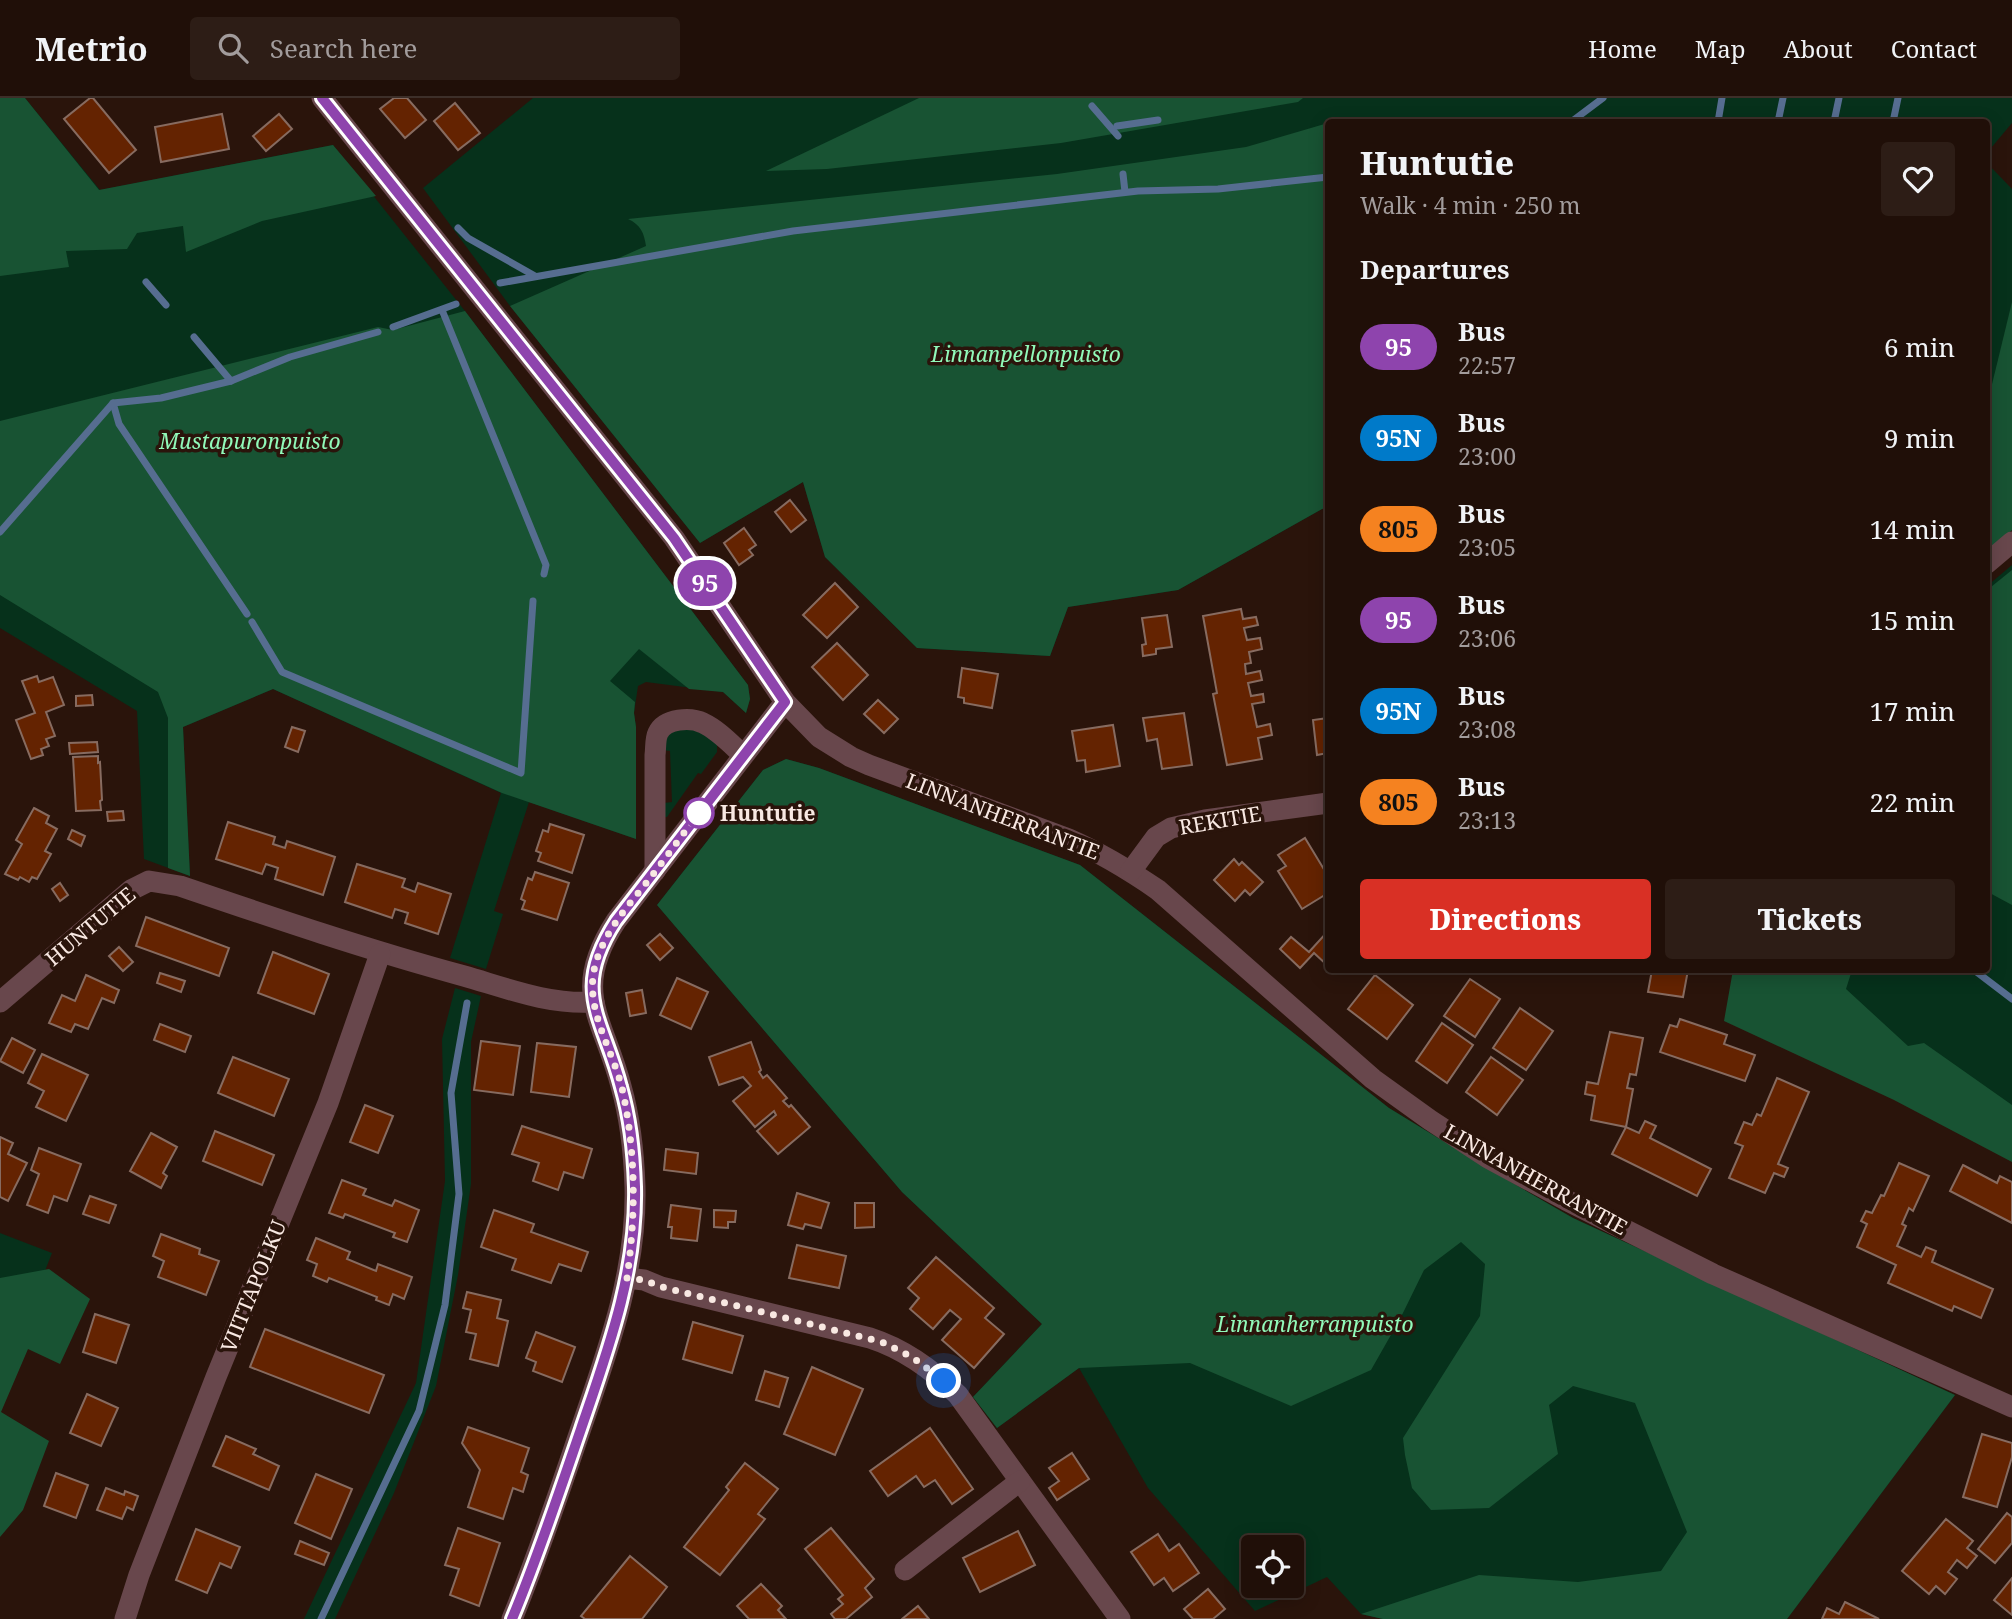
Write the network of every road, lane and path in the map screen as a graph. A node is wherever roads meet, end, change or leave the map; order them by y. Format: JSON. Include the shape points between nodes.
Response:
{"nodes":[{"id":1,"x":322,"y":98,"type":"edge"},
{"id":2,"x":2012,"y":542,"type":"edge"},
{"id":3,"x":1990,"y":561,"type":"edge"},
{"id":4,"x":785,"y":702,"type":"junction"},
{"id":5,"x":743,"y":755,"type":"junction"},
{"id":6,"x":1325,"y":803,"type":"edge"},
{"id":7,"x":655,"y":871,"type":"junction"},
{"id":8,"x":1131,"y":871,"type":"junction"},
{"id":9,"x":380,"y":954,"type":"junction"},
{"id":10,"x":0,"y":1002,"type":"edge"},
{"id":11,"x":594,"y":1002,"type":"junction"},
{"id":12,"x":627,"y":1278,"type":"junction"},
{"id":13,"x":2012,"y":1407,"type":"edge"},
{"id":14,"x":1020,"y":1481,"type":"junction"},
{"id":15,"x":905,"y":1570,"type":"dead end"},
{"id":16,"x":125,"y":1619,"type":"edge"},
{"id":17,"x":512,"y":1619,"type":"edge"},
{"id":18,"x":1120,"y":1619,"type":"edge"}],
"edges":[{"from":1,"to":4,"type":"street","name":"LINNANHERRANTIE","via":[[674,538]]},
{"from":2,"to":3,"type":"street"},
{"from":4,"to":5,"type":"street"},
{"from":4,"to":8,"type":"street","name":"LINNANHERRANTIE","via":[[819,737],[851,757],[1069,839]]},
{"from":5,"to":7,"type":"street"},
{"from":5,"to":7,"type":"street","via":[[702,722],[679,720],[659,731]]},
{"from":6,"to":8,"type":"street","name":"REKITIE","via":[[1171,828],[1156,837]]},
{"from":7,"to":11,"type":"street","via":[[600,949],[592,982]]},
{"from":8,"to":13,"type":"street","name":"LINNANHERRANTIE","via":[[1373,1079],[1488,1158],[1713,1274]]},
{"from":9,"to":10,"type":"street","name":"HUNTUTIE","via":[[180,886],[149,881],[131,890]]},
{"from":9,"to":11,"type":"street","name":"HUNTUTIE","via":[[544,999]]},
{"from":9,"to":16,"type":"street","name":"VIITTAPOLKU","via":[[328,1103],[216,1377]]},
{"from":11,"to":12,"type":"street","via":[[621,1087],[630,1136],[635,1186]]},
{"from":12,"to":14,"type":"street","via":[[896,1348],[958,1395]]},
{"from":12,"to":17,"type":"street","via":[[601,1371]]},
{"from":14,"to":15,"type":"street"},
{"from":14,"to":18,"type":"street"}]}
